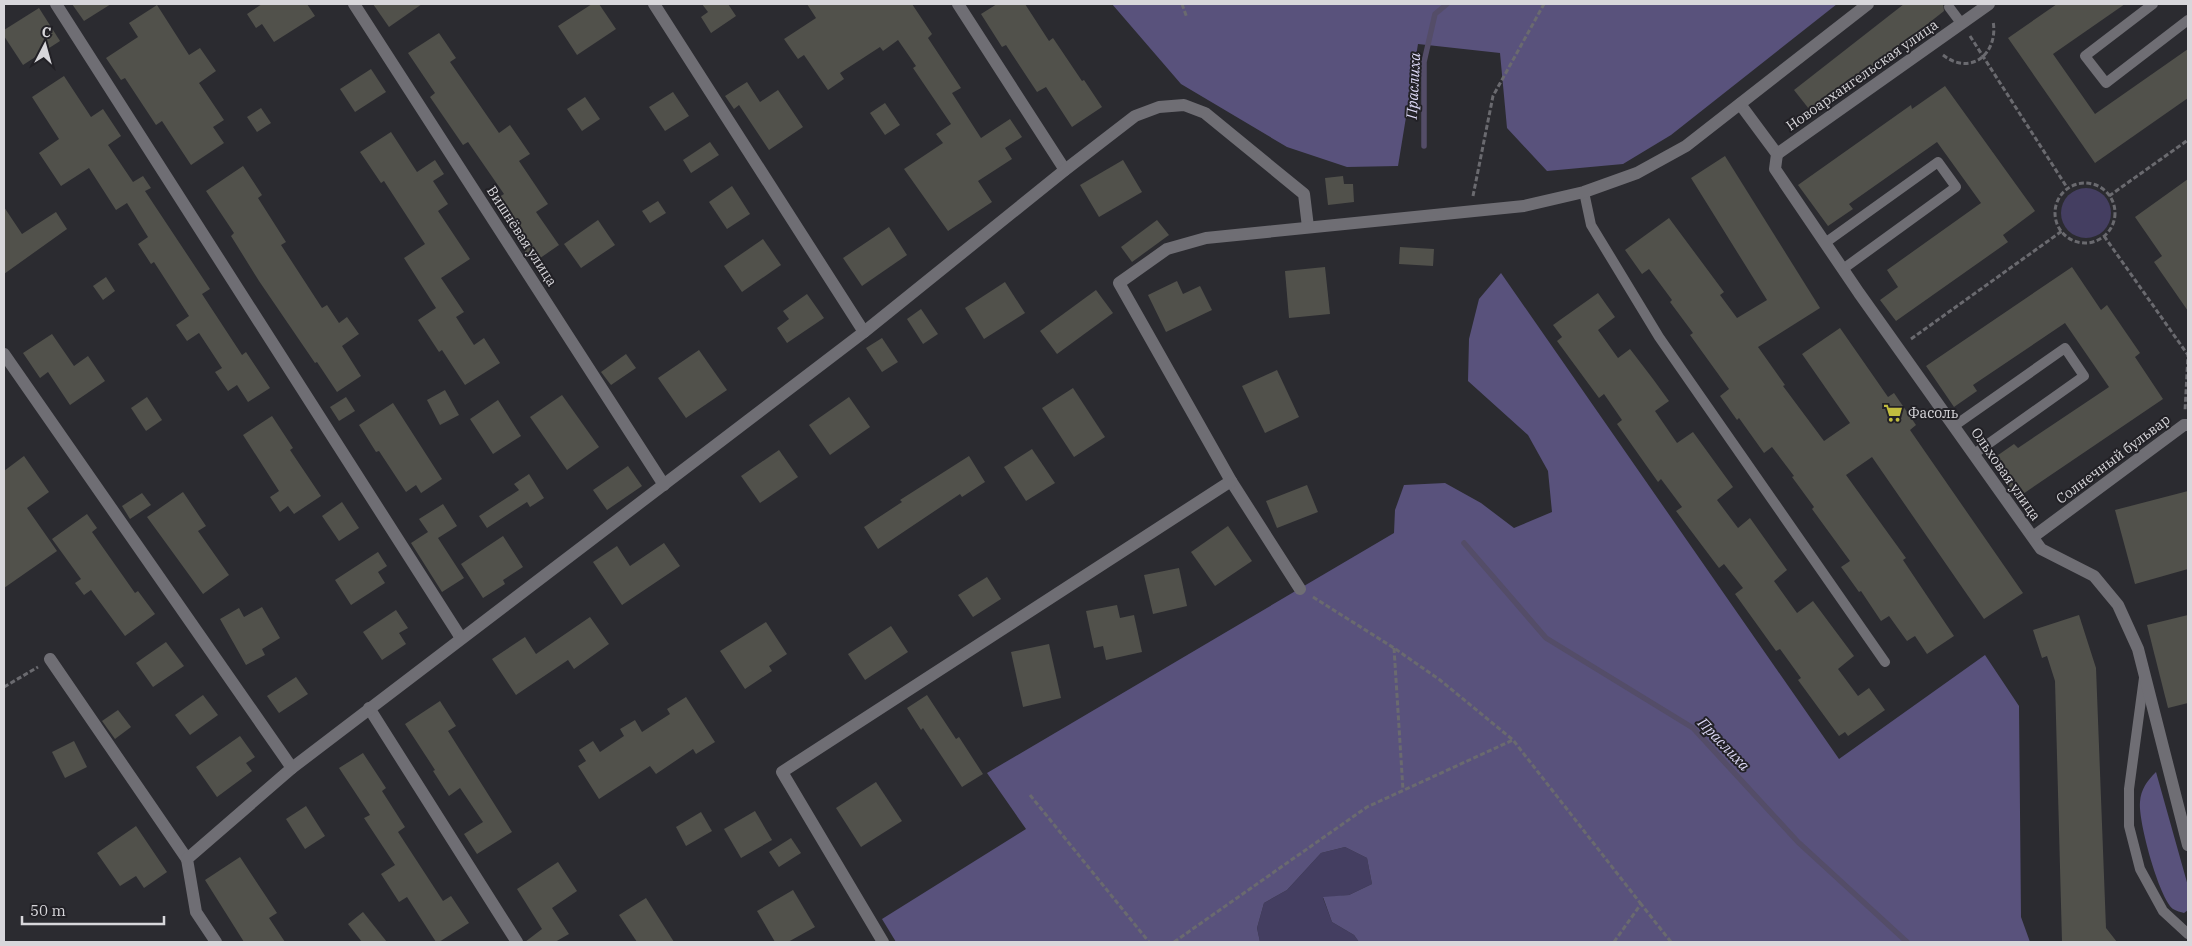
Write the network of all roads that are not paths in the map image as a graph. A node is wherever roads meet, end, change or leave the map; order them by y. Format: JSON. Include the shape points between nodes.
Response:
{"nodes":[{"id":1,"x":56,"y":4,"type":"edge"},
{"id":2,"x":354,"y":4,"type":"edge"},
{"id":3,"x":654,"y":4,"type":"edge"},
{"id":4,"x":958,"y":4,"type":"edge"},
{"id":5,"x":1868,"y":4,"type":"edge"},
{"id":6,"x":2153,"y":4,"type":"edge"},
{"id":7,"x":1986,"y":6,"type":"edge"},
{"id":8,"x":1949,"y":7,"type":"dead end"},
{"id":9,"x":2188,"y":20,"type":"edge"},
{"id":10,"x":1961,"y":23,"type":"junction"},
{"id":11,"x":1740,"y":104,"type":"junction"},
{"id":12,"x":1777,"y":154,"type":"junction"},
{"id":13,"x":1064,"y":170,"type":"junction"},
{"id":14,"x":1584,"y":192,"type":"junction"},
{"id":15,"x":1308,"y":227,"type":"junction"},
{"id":16,"x":1826,"y":243,"type":"junction"},
{"id":17,"x":1843,"y":269,"type":"junction"},
{"id":18,"x":864,"y":332,"type":"junction"},
{"id":19,"x":4,"y":354,"type":"edge"},
{"id":20,"x":2186,"y":425,"type":"edge"},
{"id":21,"x":1954,"y":426,"type":"junction"},
{"id":22,"x":1974,"y":454,"type":"junction"},
{"id":23,"x":1231,"y":481,"type":"junction"},
{"id":24,"x":664,"y":485,"type":"junction"},
{"id":25,"x":2032,"y":537,"type":"junction"},
{"id":26,"x":1300,"y":589,"type":"road end"},
{"id":27,"x":461,"y":638,"type":"junction"},
{"id":28,"x":50,"y":659,"type":"road end"},
{"id":29,"x":1885,"y":662,"type":"dead end"},
{"id":30,"x":2145,"y":674,"type":"junction"},
{"id":31,"x":369,"y":708,"type":"junction"},
{"id":32,"x":292,"y":768,"type":"junction"},
{"id":33,"x":2188,"y":845,"type":"edge"},
{"id":34,"x":187,"y":859,"type":"junction"},
{"id":35,"x":2188,"y":934,"type":"edge"},
{"id":36,"x":216,"y":942,"type":"edge"},
{"id":37,"x":517,"y":942,"type":"edge"},
{"id":38,"x":883,"y":942,"type":"edge"}],
"edges":[{"from":1,"to":27,"type":"street"},
{"from":2,"to":24,"type":"street","name":"Вишнёвая улица"},
{"from":3,"to":18,"type":"street"},
{"from":4,"to":13,"type":"street"},
{"from":5,"to":11,"type":"street"},
{"from":6,"to":9,"type":"lane","via":[[2085,56],[2106,83]]},
{"from":7,"to":10,"type":"street","name":"Новоархангельская улица"},
{"from":8,"to":10,"type":"lane"},
{"from":10,"to":12,"type":"street","name":"Новоархангельская улица"},
{"from":11,"to":12,"type":"street","name":"Ольховая улица"},
{"from":11,"to":14,"type":"street","via":[[1686,146],[1637,173]]},
{"from":12,"to":16,"type":"street","name":"Ольховая улица","via":[[1775,169]]},
{"from":13,"to":15,"type":"street","via":[[1135,116],[1159,107],[1184,105],[1206,113],[1304,194]]},
{"from":13,"to":18,"type":"street"},
{"from":14,"to":15,"type":"street","via":[[1524,206]]},
{"from":14,"to":29,"type":"lane","via":[[1591,225],[1659,337]]},
{"from":15,"to":23,"type":"street","via":[[1206,238],[1167,249],[1120,283]]},
{"from":16,"to":17,"type":"street","name":"Ольховая улица"},
{"from":16,"to":17,"type":"lane","via":[[1938,162],[1956,188]]},
{"from":17,"to":21,"type":"street","name":"Ольховая улица"},
{"from":18,"to":24,"type":"street"},
{"from":19,"to":32,"type":"street"},
{"from":20,"to":25,"type":"street","name":"Солнечный бульвар"},
{"from":21,"to":22,"type":"street","name":"Ольховая улица"},
{"from":21,"to":22,"type":"lane","via":[[2064,348],[2070,355],[2084,376]]},
{"from":22,"to":25,"type":"street","name":"Ольховая улица"},
{"from":23,"to":26,"type":"street"},
{"from":23,"to":38,"type":"street","via":[[782,772]]},
{"from":24,"to":27,"type":"street"},
{"from":25,"to":30,"type":"street","name":"Ольховая улица","via":[[2041,550],[2094,576],[2118,605],[2138,648]]},
{"from":27,"to":31,"type":"street"},
{"from":28,"to":34,"type":"street"},
{"from":30,"to":33,"type":"street","name":"Ольховая улица"},
{"from":30,"to":35,"type":"lane","via":[[2129,789],[2129,826],[2140,869],[2158,903],[2163,912]]},
{"from":31,"to":32,"type":"street"},
{"from":31,"to":37,"type":"street"},
{"from":32,"to":34,"type":"street"},
{"from":34,"to":36,"type":"street","via":[[196,912]]}]}
